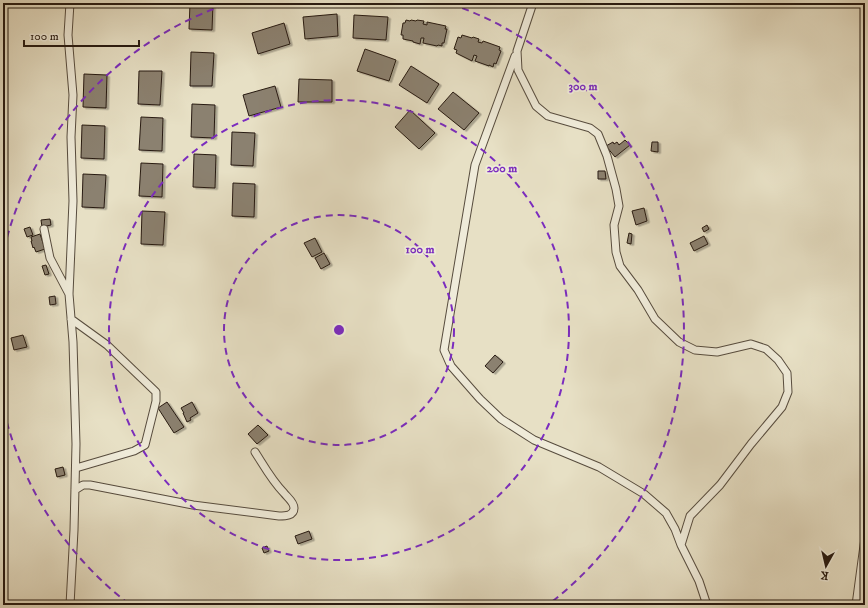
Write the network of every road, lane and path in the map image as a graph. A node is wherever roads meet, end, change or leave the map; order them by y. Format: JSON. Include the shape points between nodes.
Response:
{"nodes":[{"id":1,"x":70,"y":3,"type":"edge"},
{"id":2,"x":533,"y":3,"type":"edge"},
{"id":3,"x":517,"y":50,"type":"junction"},
{"id":4,"x":44,"y":229,"type":"dead end"},
{"id":5,"x":69,"y":294,"type":"junction"},
{"id":6,"x":71,"y":319,"type":"junction"},
{"id":7,"x":255,"y":452,"type":"dead end"},
{"id":8,"x":76,"y":468,"type":"junction"},
{"id":9,"x":75,"y":490,"type":"junction"},
{"id":10,"x":865,"y":538,"type":"edge"},
{"id":11,"x":681,"y":545,"type":"junction"},
{"id":12,"x":70,"y":605,"type":"edge"},
{"id":13,"x":707,"y":605,"type":"edge"},
{"id":14,"x":856,"y":605,"type":"edge"}],
"edges":[{"from":1,"to":5,"type":"street","via":[[68,36],[73,95],[73,201]]},
{"from":2,"to":3,"type":"street"},
{"from":3,"to":11,"type":"street","via":[[475,165],[444,350],[450,366],[501,419],[534,440],[599,467],[644,494],[666,513]]},
{"from":3,"to":11,"type":"street","via":[[518,70],[536,106],[548,116],[590,128],[598,134],[607,156],[620,206],[614,225],[620,266],[655,319],[679,342],[695,350],[717,352],[751,344],[766,349],[787,373],[788,392],[782,407],[720,485],[690,516]]},
{"from":4,"to":5,"type":"street","via":[[50,258]]},
{"from":5,"to":6,"type":"street"},
{"from":6,"to":8,"type":"street"},
{"from":6,"to":8,"type":"street","via":[[107,344],[156,392],[145,445],[134,451]]},
{"from":7,"to":9,"type":"street","via":[[292,503],[294,507],[291,514],[279,516],[193,505],[90,485],[83,485]]},
{"from":8,"to":9,"type":"street"},
{"from":9,"to":12,"type":"street"},
{"from":10,"to":14,"type":"street"},
{"from":11,"to":13,"type":"street","via":[[699,581]]}]}
